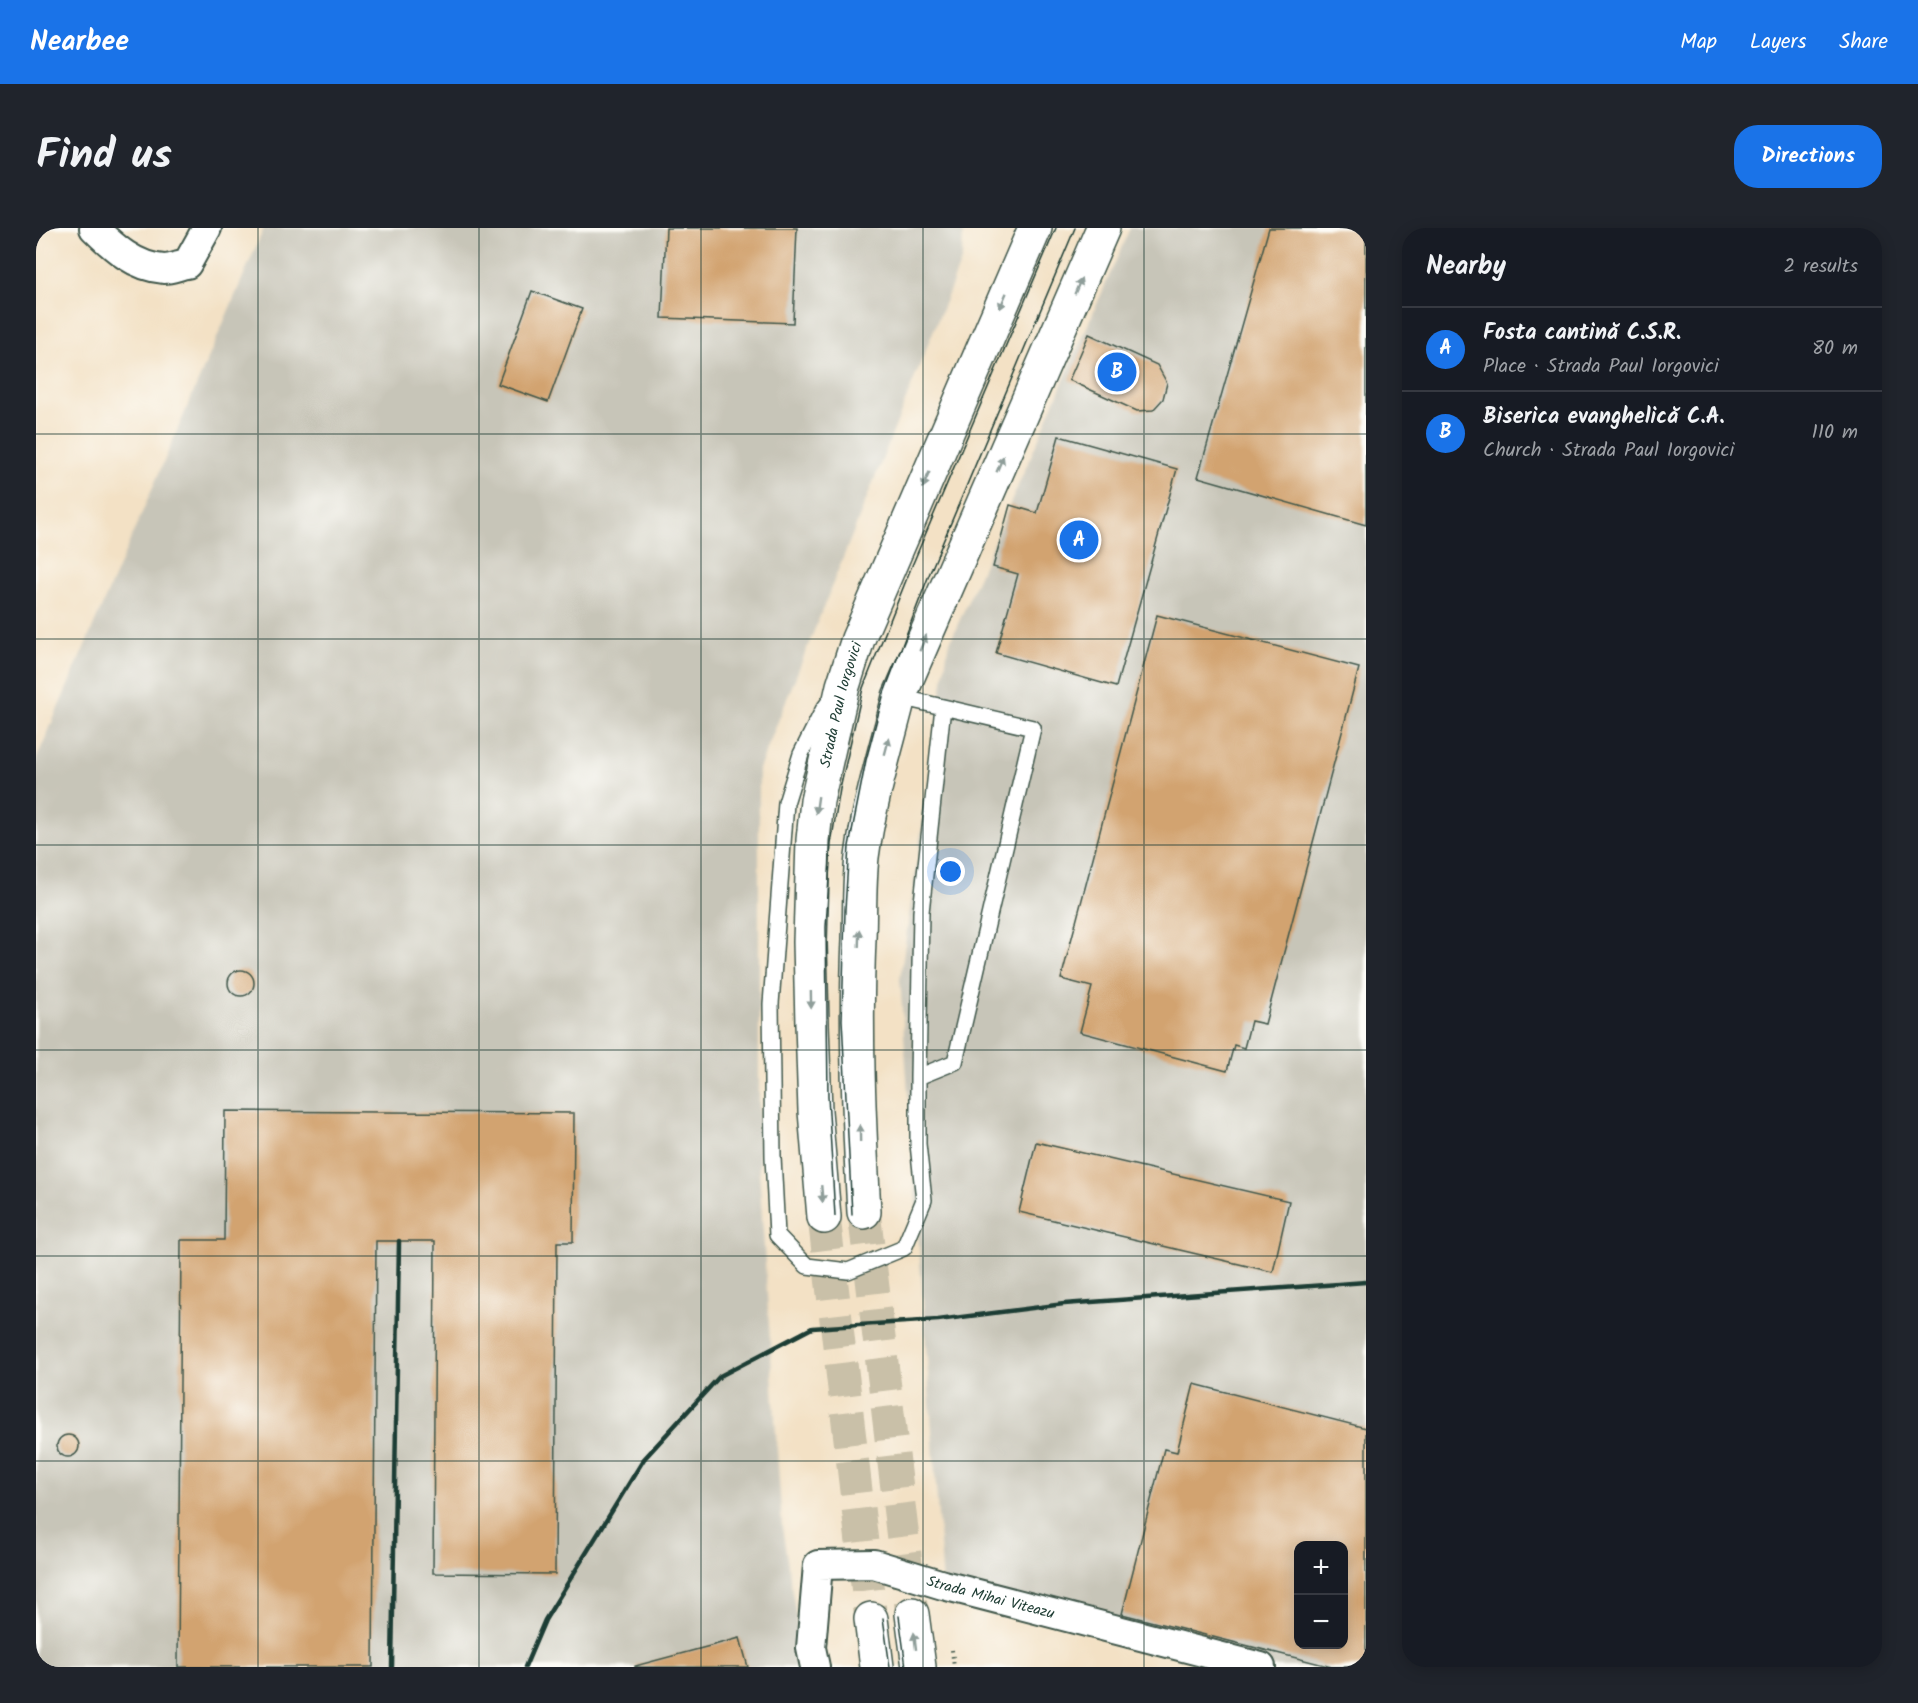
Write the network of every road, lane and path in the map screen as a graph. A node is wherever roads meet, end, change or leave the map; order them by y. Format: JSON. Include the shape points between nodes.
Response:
{"nodes":[{"id":1,"x":94,"y":228,"type":"edge"},
{"id":2,"x":207,"y":228,"type":"edge"},
{"id":3,"x":1035,"y":228,"type":"edge"},
{"id":4,"x":1102,"y":228,"type":"edge"},
{"id":5,"x":843,"y":686,"type":"junction"},
{"id":6,"x":899,"y":697,"type":"junction"},
{"id":7,"x":943,"y":707,"type":"junction"},
{"id":8,"x":918,"y":1077,"type":"junction"},
{"id":9,"x":864,"y":1212,"type":"tunnel mouth"},
{"id":10,"x":824,"y":1217,"type":"tunnel mouth"},
{"id":11,"x":912,"y":1614,"type":"tunnel mouth"},
{"id":12,"x":871,"y":1619,"type":"tunnel mouth"},
{"id":13,"x":815,"y":1667,"type":"edge"},
{"id":14,"x":877,"y":1667,"type":"edge"},
{"id":15,"x":918,"y":1667,"type":"edge"},
{"id":16,"x":1261,"y":1667,"type":"edge"}],
"edges":[{"from":1,"to":2,"type":"street","via":[[139,263],[165,269],[187,264]]},
{"from":3,"to":5,"type":"main road","name":"Strada Paul Iorgovici","one_way":true,"via":[[884,575]]},
{"from":6,"to":4,"type":"main road","one_way":true},
{"from":5,"to":8,"type":"lane","via":[[822,710],[801,754],[786,803],[771,1004],[777,1235],[807,1266],[848,1271],[904,1248],[924,1200],[918,1144]]},
{"from":5,"to":10,"type":"main road","name":"Strada Paul Iorgovici","one_way":true,"via":[[817,801],[812,860],[812,1024]]},
{"from":6,"to":7,"type":"lane"},
{"from":9,"to":6,"type":"main road","one_way":true,"via":[[857,1004],[862,856]]},
{"from":7,"to":8,"type":"lane","via":[[921,912]]},
{"from":7,"to":8,"type":"lane","via":[[1033,728],[955,1062]]},
{"from":15,"to":11,"type":"main road","one_way":true},
{"from":12,"to":14,"type":"main road"},
{"from":13,"to":16,"type":"street","name":"Strada Mihai Viteazu","via":[[811,1648],[818,1565],[874,1564]]}]}
